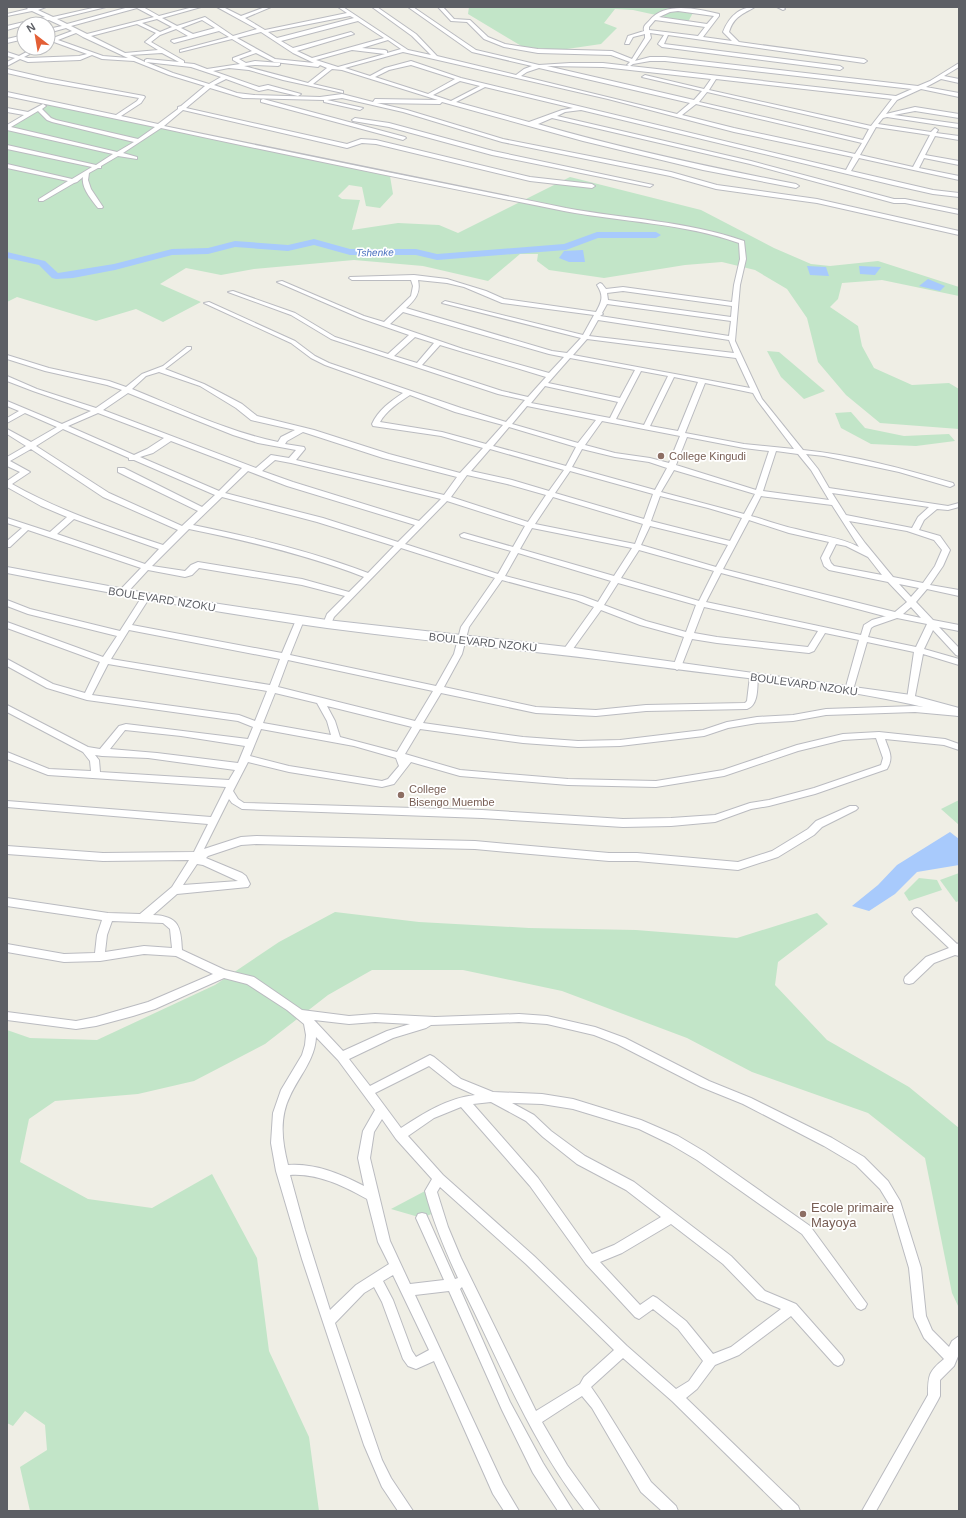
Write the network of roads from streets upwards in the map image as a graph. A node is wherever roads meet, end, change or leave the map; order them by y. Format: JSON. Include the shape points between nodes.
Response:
{"nodes":[{"id":1,"x":44,"y":7,"type":"edge"},
{"id":2,"x":104,"y":7,"type":"edge"},
{"id":3,"x":135,"y":7,"type":"edge"},
{"id":4,"x":139,"y":7,"type":"edge"},
{"id":5,"x":199,"y":7,"type":"edge"},
{"id":6,"x":219,"y":7,"type":"edge"},
{"id":7,"x":269,"y":7,"type":"edge"},
{"id":8,"x":340,"y":7,"type":"edge"},
{"id":9,"x":374,"y":7,"type":"edge"},
{"id":10,"x":410,"y":7,"type":"edge"},
{"id":11,"x":440,"y":7,"type":"edge"},
{"id":12,"x":718,"y":7,"type":"edge"},
{"id":13,"x":753,"y":7,"type":"edge"},
{"id":14,"x":30,"y":8,"type":"edge"},
{"id":15,"x":663,"y":9,"type":"edge"},
{"id":16,"x":351,"y":14,"type":"junction"},
{"id":17,"x":707,"y":14,"type":"junction"},
{"id":18,"x":7,"y":15,"type":"edge"},
{"id":19,"x":46,"y":16,"type":"edge"},
{"id":20,"x":56,"y":17,"type":"edge"},
{"id":21,"x":158,"y":18,"type":"junction"},
{"id":22,"x":241,"y":18,"type":"junction"},
{"id":23,"x":653,"y":18,"type":"junction"},
{"id":24,"x":358,"y":19,"type":"junction"},
{"id":25,"x":56,"y":21,"type":"edge"},
{"id":26,"x":138,"y":23,"type":"junction"},
{"id":27,"x":65,"y":26,"type":"junction"},
{"id":28,"x":709,"y":26,"type":"junction"},
{"id":29,"x":176,"y":27,"type":"junction"},
{"id":30,"x":56,"y":29,"type":"edge"},
{"id":31,"x":219,"y":29,"type":"junction"},
{"id":32,"x":76,"y":31,"type":"junction"},
{"id":33,"x":262,"y":31,"type":"junction"},
{"id":34,"x":648,"y":32,"type":"junction"},
{"id":35,"x":159,"y":34,"type":"junction"},
{"id":36,"x":351,"y":34,"type":"dead end"},
{"id":37,"x":667,"y":34,"type":"junction"},
{"id":38,"x":85,"y":36,"type":"junction"},
{"id":39,"x":192,"y":36,"type":"junction"},
{"id":40,"x":56,"y":37,"type":"edge"},
{"id":41,"x":231,"y":37,"type":"junction"},
{"id":42,"x":701,"y":37,"type":"junction"},
{"id":43,"x":337,"y":38,"type":"junction"},
{"id":44,"x":387,"y":39,"type":"junction"},
{"id":45,"x":277,"y":40,"type":"junction"},
{"id":46,"x":56,"y":41,"type":"edge"},
{"id":47,"x":174,"y":41,"type":"dead end"},
{"id":48,"x":343,"y":41,"type":"dead end"},
{"id":49,"x":627,"y":43,"type":"dead end"},
{"id":50,"x":738,"y":43,"type":"junction"},
{"id":51,"x":352,"y":47,"type":"junction"},
{"id":52,"x":684,"y":48,"type":"junction"},
{"id":53,"x":182,"y":50,"type":"dead end"},
{"id":54,"x":293,"y":50,"type":"junction"},
{"id":55,"x":406,"y":50,"type":"junction"},
{"id":56,"x":162,"y":51,"type":"junction"},
{"id":57,"x":257,"y":52,"type":"junction"},
{"id":58,"x":392,"y":52,"type":"junction"},
{"id":59,"x":483,"y":53,"type":"junction"},
{"id":60,"x":729,"y":53,"type":"junction"},
{"id":61,"x":7,"y":54,"type":"edge"},
{"id":62,"x":91,"y":54,"type":"junction"},
{"id":63,"x":123,"y":54,"type":"junction"},
{"id":64,"x":22,"y":56,"type":"edge"},
{"id":65,"x":435,"y":56,"type":"junction"},
{"id":66,"x":752,"y":56,"type":"junction"},
{"id":67,"x":18,"y":58,"type":"junction"},
{"id":68,"x":442,"y":58,"type":"junction"},
{"id":69,"x":665,"y":59,"type":"junction"},
{"id":70,"x":312,"y":60,"type":"junction"},
{"id":71,"x":138,"y":61,"type":"junction"},
{"id":72,"x":864,"y":61,"type":"dead end"},
{"id":73,"x":7,"y":64,"type":"edge"},
{"id":74,"x":185,"y":64,"type":"junction"},
{"id":75,"x":244,"y":64,"type":"junction"},
{"id":76,"x":631,"y":64,"type":"junction"},
{"id":77,"x":717,"y":64,"type":"junction"},
{"id":78,"x":959,"y":65,"type":"edge"},
{"id":79,"x":318,"y":66,"type":"junction"},
{"id":80,"x":230,"y":67,"type":"junction"},
{"id":81,"x":327,"y":67,"type":"junction"},
{"id":82,"x":539,"y":67,"type":"junction"},
{"id":83,"x":840,"y":68,"type":"dead end"},
{"id":84,"x":337,"y":69,"type":"junction"},
{"id":85,"x":206,"y":70,"type":"junction"},
{"id":86,"x":7,"y":71,"type":"edge"},
{"id":87,"x":517,"y":76,"type":"junction"},
{"id":88,"x":647,"y":76,"type":"junction"},
{"id":89,"x":226,"y":77,"type":"junction"},
{"id":90,"x":712,"y":77,"type":"junction"},
{"id":91,"x":939,"y":77,"type":"junction"},
{"id":92,"x":281,"y":78,"type":"junction"},
{"id":93,"x":370,"y":78,"type":"junction"},
{"id":94,"x":459,"y":79,"type":"junction"},
{"id":95,"x":959,"y":81,"type":"edge"},
{"id":96,"x":310,"y":84,"type":"junction"},
{"id":97,"x":209,"y":86,"type":"junction"},
{"id":98,"x":485,"y":86,"type":"junction"},
{"id":99,"x":268,"y":87,"type":"junction"},
{"id":100,"x":919,"y":88,"type":"junction"},
{"id":101,"x":706,"y":91,"type":"junction"},
{"id":102,"x":341,"y":92,"type":"dead end"},
{"id":103,"x":627,"y":93,"type":"junction"},
{"id":104,"x":7,"y":94,"type":"edge"},
{"id":105,"x":238,"y":94,"type":"junction"},
{"id":106,"x":959,"y":94,"type":"edge"},
{"id":107,"x":429,"y":95,"type":"junction"},
{"id":108,"x":896,"y":98,"type":"junction"},
{"id":109,"x":320,"y":99,"type":"junction"},
{"id":110,"x":359,"y":100,"type":"junction"},
{"id":111,"x":51,"y":102,"type":"junction"},
{"id":112,"x":451,"y":102,"type":"junction"},
{"id":113,"x":694,"y":103,"type":"junction"},
{"id":114,"x":180,"y":108,"type":"junction"},
{"id":115,"x":360,"y":108,"type":"dead end"},
{"id":116,"x":581,"y":108,"type":"junction"},
{"id":117,"x":39,"y":109,"type":"junction"},
{"id":118,"x":7,"y":110,"type":"edge"},
{"id":119,"x":29,"y":114,"type":"junction"},
{"id":120,"x":679,"y":115,"type":"junction"},
{"id":121,"x":118,"y":116,"type":"junction"},
{"id":122,"x":320,"y":116,"type":"junction"},
{"id":123,"x":550,"y":116,"type":"junction"},
{"id":124,"x":884,"y":116,"type":"junction"},
{"id":125,"x":959,"y":116,"type":"edge"},
{"id":126,"x":533,"y":124,"type":"junction"},
{"id":127,"x":939,"y":124,"type":"junction"},
{"id":128,"x":160,"y":126,"type":"junction"},
{"id":129,"x":874,"y":126,"type":"junction"},
{"id":130,"x":959,"y":126,"type":"edge"},
{"id":131,"x":7,"y":128,"type":"edge"},
{"id":132,"x":789,"y":130,"type":"junction"},
{"id":133,"x":933,"y":134,"type":"junction"},
{"id":134,"x":403,"y":138,"type":"dead end"},
{"id":135,"x":959,"y":138,"type":"edge"},
{"id":136,"x":779,"y":140,"type":"junction"},
{"id":137,"x":139,"y":141,"type":"junction"},
{"id":138,"x":866,"y":142,"type":"junction"},
{"id":139,"x":7,"y":147,"type":"edge"},
{"id":140,"x":766,"y":153,"type":"junction"},
{"id":141,"x":120,"y":154,"type":"junction"},
{"id":142,"x":922,"y":156,"type":"junction"},
{"id":143,"x":857,"y":157,"type":"junction"},
{"id":144,"x":135,"y":158,"type":"dead end"},
{"id":145,"x":959,"y":163,"type":"edge"},
{"id":146,"x":7,"y":166,"type":"edge"},
{"id":147,"x":99,"y":167,"type":"junction"},
{"id":148,"x":915,"y":169,"type":"junction"},
{"id":149,"x":783,"y":172,"type":"junction"},
{"id":150,"x":848,"y":172,"type":"junction"},
{"id":151,"x":87,"y":174,"type":"junction"},
{"id":152,"x":793,"y":175,"type":"junction"},
{"id":153,"x":753,"y":178,"type":"junction"},
{"id":154,"x":959,"y":178,"type":"edge"},
{"id":155,"x":75,"y":181,"type":"junction"},
{"id":156,"x":650,"y":185,"type":"dead end"},
{"id":157,"x":592,"y":186,"type":"dead end"},
{"id":158,"x":796,"y":186,"type":"junction"},
{"id":159,"x":959,"y":195,"type":"edge"},
{"id":160,"x":800,"y":199,"type":"junction"},
{"id":161,"x":41,"y":200,"type":"dead end"},
{"id":162,"x":100,"y":207,"type":"dead end"},
{"id":163,"x":959,"y":212,"type":"edge"},
{"id":164,"x":959,"y":233,"type":"edge"},
{"id":165,"x":414,"y":277,"type":"junction"},
{"id":166,"x":352,"y":278,"type":"dead end"},
{"id":167,"x":280,"y":282,"type":"dead end"},
{"id":168,"x":231,"y":292,"type":"dead end"},
{"id":169,"x":605,"y":302,"type":"junction"},
{"id":170,"x":207,"y":303,"type":"dead end"},
{"id":171,"x":445,"y":304,"type":"dead end"},
{"id":172,"x":736,"y":305,"type":"junction"},
{"id":173,"x":401,"y":309,"type":"junction"},
{"id":174,"x":504,"y":309,"type":"junction"},
{"id":175,"x":598,"y":316,"type":"junction"},
{"id":176,"x":734,"y":319,"type":"junction"},
{"id":177,"x":385,"y":325,"type":"junction"},
{"id":178,"x":414,"y":334,"type":"junction"},
{"id":179,"x":585,"y":337,"type":"junction"},
{"id":180,"x":732,"y":338,"type":"junction"},
{"id":181,"x":439,"y":342,"type":"junction"},
{"id":182,"x":189,"y":348,"type":"dead end"},
{"id":183,"x":566,"y":356,"type":"junction"},
{"id":184,"x":739,"y":356,"type":"junction"},
{"id":185,"x":7,"y":357,"type":"edge"},
{"id":186,"x":389,"y":357,"type":"junction"},
{"id":187,"x":418,"y":366,"type":"junction"},
{"id":188,"x":158,"y":369,"type":"junction"},
{"id":189,"x":639,"y":369,"type":"junction"},
{"id":190,"x":672,"y":375,"type":"junction"},
{"id":191,"x":551,"y":376,"type":"junction"},
{"id":192,"x":7,"y":378,"type":"edge"},
{"id":193,"x":702,"y":381,"type":"junction"},
{"id":194,"x":544,"y":384,"type":"junction"},
{"id":195,"x":128,"y":390,"type":"junction"},
{"id":196,"x":755,"y":391,"type":"junction"},
{"id":197,"x":409,"y":392,"type":"junction"},
{"id":198,"x":622,"y":401,"type":"junction"},
{"id":199,"x":528,"y":402,"type":"junction"},
{"id":200,"x":7,"y":403,"type":"edge"},
{"id":201,"x":24,"y":410,"type":"junction"},
{"id":202,"x":97,"y":411,"type":"junction"},
{"id":203,"x":600,"y":418,"type":"junction"},
{"id":204,"x":612,"y":420,"type":"junction"},
{"id":205,"x":7,"y":421,"type":"edge"},
{"id":206,"x":508,"y":425,"type":"junction"},
{"id":207,"x":63,"y":426,"type":"junction"},
{"id":208,"x":646,"y":427,"type":"junction"},
{"id":209,"x":301,"y":430,"type":"junction"},
{"id":210,"x":7,"y":432,"type":"edge"},
{"id":211,"x":683,"y":435,"type":"junction"},
{"id":212,"x":170,"y":438,"type":"junction"},
{"id":213,"x":30,"y":445,"type":"junction"},
{"id":214,"x":280,"y":445,"type":"junction"},
{"id":215,"x":580,"y":446,"type":"junction"},
{"id":216,"x":489,"y":447,"type":"junction"},
{"id":217,"x":773,"y":449,"type":"junction"},
{"id":218,"x":799,"y":450,"type":"junction"},
{"id":219,"x":132,"y":458,"type":"junction"},
{"id":220,"x":7,"y":460,"type":"edge"},
{"id":221,"x":291,"y":461,"type":"junction"},
{"id":222,"x":7,"y":463,"type":"edge"},
{"id":223,"x":248,"y":467,"type":"junction"},
{"id":224,"x":671,"y":468,"type":"junction"},
{"id":225,"x":568,"y":469,"type":"junction"},
{"id":226,"x":121,"y":470,"type":"dead end"},
{"id":227,"x":257,"y":471,"type":"junction"},
{"id":228,"x":464,"y":474,"type":"junction"},
{"id":229,"x":7,"y":484,"type":"edge"},
{"id":230,"x":950,"y":485,"type":"dead end"},
{"id":231,"x":828,"y":490,"type":"junction"},
{"id":232,"x":657,"y":493,"type":"junction"},
{"id":233,"x":759,"y":493,"type":"junction"},
{"id":234,"x":220,"y":494,"type":"junction"},
{"id":235,"x":551,"y":495,"type":"junction"},
{"id":236,"x":446,"y":498,"type":"junction"},
{"id":237,"x":834,"y":504,"type":"junction"},
{"id":238,"x":959,"y":505,"type":"edge"},
{"id":239,"x":935,"y":506,"type":"junction"},
{"id":240,"x":203,"y":511,"type":"junction"},
{"id":241,"x":73,"y":516,"type":"junction"},
{"id":242,"x":746,"y":516,"type":"junction"},
{"id":243,"x":843,"y":517,"type":"junction"},
{"id":244,"x":7,"y":520,"type":"edge"},
{"id":245,"x":648,"y":523,"type":"junction"},
{"id":246,"x":421,"y":524,"type":"junction"},
{"id":247,"x":530,"y":525,"type":"junction"},
{"id":248,"x":27,"y":527,"type":"junction"},
{"id":249,"x":185,"y":527,"type":"junction"},
{"id":250,"x":914,"y":531,"type":"junction"},
{"id":251,"x":51,"y":535,"type":"junction"},
{"id":252,"x":464,"y":535,"type":"dead end"},
{"id":253,"x":834,"y":540,"type":"junction"},
{"id":254,"x":732,"y":544,"type":"junction"},
{"id":255,"x":7,"y":545,"type":"edge"},
{"id":256,"x":400,"y":545,"type":"junction"},
{"id":257,"x":638,"y":547,"type":"junction"},
{"id":258,"x":164,"y":548,"type":"junction"},
{"id":259,"x":517,"y":550,"type":"junction"},
{"id":260,"x":873,"y":558,"type":"junction"},
{"id":261,"x":146,"y":567,"type":"junction"},
{"id":262,"x":7,"y":570,"type":"edge"},
{"id":263,"x":718,"y":570,"type":"junction"},
{"id":264,"x":369,"y":576,"type":"junction"},
{"id":265,"x":500,"y":578,"type":"junction"},
{"id":266,"x":617,"y":578,"type":"junction"},
{"id":267,"x":889,"y":578,"type":"junction"},
{"id":268,"x":925,"y":585,"type":"junction"},
{"id":269,"x":122,"y":592,"type":"junction"},
{"id":270,"x":959,"y":593,"type":"edge"},
{"id":271,"x":351,"y":595,"type":"junction"},
{"id":272,"x":146,"y":597,"type":"junction"},
{"id":273,"x":911,"y":602,"type":"junction"},
{"id":274,"x":7,"y":603,"type":"edge"},
{"id":275,"x":701,"y":604,"type":"junction"},
{"id":276,"x":600,"y":605,"type":"junction"},
{"id":277,"x":897,"y":615,"type":"junction"},
{"id":278,"x":300,"y":620,"type":"junction"},
{"id":279,"x":932,"y":623,"type":"junction"},
{"id":280,"x":327,"y":624,"type":"junction"},
{"id":281,"x":7,"y":626,"type":"edge"},
{"id":282,"x":959,"y":628,"type":"edge"},
{"id":283,"x":823,"y":630,"type":"junction"},
{"id":284,"x":124,"y":631,"type":"junction"},
{"id":285,"x":688,"y":635,"type":"junction"},
{"id":286,"x":864,"y":638,"type":"junction"},
{"id":287,"x":461,"y":640,"type":"junction"},
{"id":288,"x":919,"y":650,"type":"junction"},
{"id":289,"x":567,"y":651,"type":"junction"},
{"id":290,"x":959,"y":653,"type":"edge"},
{"id":291,"x":286,"y":657,"type":"junction"},
{"id":292,"x":105,"y":661,"type":"junction"},
{"id":293,"x":7,"y":662,"type":"edge"},
{"id":294,"x":959,"y":662,"type":"edge"},
{"id":295,"x":677,"y":667,"type":"junction"},
{"id":296,"x":754,"y":676,"type":"junction"},
{"id":297,"x":273,"y":689,"type":"junction"},
{"id":298,"x":439,"y":689,"type":"junction"},
{"id":299,"x":849,"y":690,"type":"junction"},
{"id":300,"x":87,"y":697,"type":"junction"},
{"id":301,"x":911,"y":699,"type":"junction"},
{"id":302,"x":320,"y":700,"type":"junction"},
{"id":303,"x":7,"y":708,"type":"edge"},
{"id":304,"x":959,"y":712,"type":"edge"},
{"id":305,"x":258,"y":725,"type":"junction"},
{"id":306,"x":417,"y":725,"type":"junction"},
{"id":307,"x":879,"y":735,"type":"junction"},
{"id":308,"x":336,"y":739,"type":"junction"},
{"id":309,"x":250,"y":743,"type":"junction"},
{"id":310,"x":959,"y":747,"type":"edge"},
{"id":311,"x":86,"y":750,"type":"junction"},
{"id":312,"x":102,"y":753,"type":"junction"},
{"id":313,"x":7,"y":755,"type":"edge"},
{"id":314,"x":400,"y":755,"type":"junction"},
{"id":315,"x":245,"y":758,"type":"junction"},
{"id":316,"x":410,"y":758,"type":"junction"},
{"id":317,"x":403,"y":766,"type":"junction"},
{"id":318,"x":240,"y":767,"type":"junction"},
{"id":319,"x":96,"y":774,"type":"junction"},
{"id":320,"x":230,"y":788,"type":"junction"},
{"id":321,"x":7,"y":804,"type":"edge"},
{"id":322,"x":853,"y":808,"type":"dead end"},
{"id":323,"x":215,"y":821,"type":"junction"},
{"id":324,"x":7,"y":850,"type":"edge"},
{"id":325,"x":196,"y":859,"type":"junction"},
{"id":326,"x":175,"y":890,"type":"junction"},
{"id":327,"x":7,"y":902,"type":"edge"},
{"id":328,"x":917,"y":912,"type":"dead end"},
{"id":329,"x":108,"y":917,"type":"junction"},
{"id":330,"x":142,"y":918,"type":"junction"},
{"id":331,"x":7,"y":948,"type":"edge"},
{"id":332,"x":958,"y":949,"type":"edge"},
{"id":333,"x":176,"y":952,"type":"junction"},
{"id":334,"x":100,"y":957,"type":"junction"},
{"id":335,"x":223,"y":974,"type":"junction"},
{"id":336,"x":909,"y":980,"type":"dead end"},
{"id":337,"x":299,"y":1014,"type":"junction"},
{"id":338,"x":7,"y":1016,"type":"edge"},
{"id":339,"x":435,"y":1021,"type":"junction"},
{"id":340,"x":309,"y":1022,"type":"junction"},
{"id":341,"x":342,"y":1057,"type":"junction"},
{"id":342,"x":368,"y":1092,"type":"junction"},
{"id":343,"x":492,"y":1097,"type":"junction"},
{"id":344,"x":463,"y":1101,"type":"junction"},
{"id":345,"x":381,"y":1110,"type":"junction"},
{"id":346,"x":400,"y":1135,"type":"junction"},
{"id":347,"x":282,"y":1170,"type":"junction"},
{"id":348,"x":439,"y":1180,"type":"junction"},
{"id":349,"x":372,"y":1196,"type":"junction"},
{"id":350,"x":422,"y":1218,"type":"dead end"},
{"id":351,"x":670,"y":1218,"type":"junction"},
{"id":352,"x":590,"y":1260,"type":"junction"},
{"id":353,"x":395,"y":1267,"type":"junction"},
{"id":354,"x":376,"y":1279,"type":"junction"},
{"id":355,"x":453,"y":1284,"type":"junction"},
{"id":356,"x":468,"y":1284,"type":"junction"},
{"id":357,"x":406,"y":1290,"type":"junction"},
{"id":358,"x":861,"y":1304,"type":"dead end"},
{"id":359,"x":792,"y":1308,"type":"junction"},
{"id":360,"x":328,"y":1321,"type":"junction"},
{"id":361,"x":959,"y":1342,"type":"edge"},
{"id":362,"x":623,"y":1350,"type":"junction"},
{"id":363,"x":436,"y":1353,"type":"junction"},
{"id":364,"x":951,"y":1357,"type":"junction"},
{"id":365,"x":838,"y":1360,"type":"dead end"},
{"id":366,"x":710,"y":1361,"type":"junction"},
{"id":367,"x":584,"y":1388,"type":"junction"},
{"id":368,"x":676,"y":1397,"type":"junction"},
{"id":369,"x":534,"y":1419,"type":"junction"},
{"id":370,"x":406,"y":1511,"type":"edge"},
{"id":371,"x":512,"y":1511,"type":"edge"},
{"id":372,"x":566,"y":1511,"type":"edge"},
{"id":373,"x":593,"y":1511,"type":"edge"},
{"id":374,"x":671,"y":1511,"type":"edge"},
{"id":375,"x":793,"y":1511,"type":"edge"},
{"id":376,"x":869,"y":1511,"type":"edge"}],
"edges":[{"from":1,"to":14,"type":"street"},
{"from":2,"to":20,"type":"street"},
{"from":3,"to":27,"type":"street"},
{"from":4,"to":21,"type":"street"},
{"from":5,"to":21,"type":"street"},
{"from":6,"to":22,"type":"street"},
{"from":7,"to":22,"type":"street"},
{"from":8,"to":16,"type":"street"},
{"from":9,"to":65,"type":"street","via":[[414,35]]},
{"from":10,"to":59,"type":"street","via":[[468,48]]},
{"from":11,"to":76,"type":"street","via":[[453,20],[468,21],[486,38],[504,45],[538,51],[612,53]]},
{"from":12,"to":17,"type":"street"},
{"from":13,"to":50,"type":"street","via":[[736,14],[730,22],[726,32]]},
{"from":14,"to":18,"type":"street"},
{"from":14,"to":19,"type":"street"},
{"from":15,"to":17,"type":"street"},
{"from":15,"to":23,"type":"street"},
{"from":16,"to":24,"type":"street"},
{"from":16,"to":33,"type":"street"},
{"from":17,"to":28,"type":"street","via":[[718,16]]},
{"from":21,"to":26,"type":"street"},
{"from":21,"to":29,"type":"street"},
{"from":22,"to":33,"type":"street"},
{"from":23,"to":28,"type":"street"},
{"from":23,"to":34,"type":"street","via":[[646,28]]},
{"from":24,"to":44,"type":"street"},
{"from":24,"to":45,"type":"street"},
{"from":25,"to":27,"type":"street"},
{"from":26,"to":35,"type":"street"},
{"from":26,"to":38,"type":"street"},
{"from":27,"to":30,"type":"street"},
{"from":27,"to":32,"type":"street"},
{"from":28,"to":42,"type":"street"},
{"from":29,"to":31,"type":"street","via":[[203,18]]},
{"from":29,"to":35,"type":"street"},
{"from":29,"to":39,"type":"street"},
{"from":31,"to":39,"type":"street"},
{"from":31,"to":41,"type":"street"},
{"from":32,"to":38,"type":"street"},
{"from":32,"to":40,"type":"street"},
{"from":33,"to":41,"type":"street"},
{"from":33,"to":45,"type":"street"},
{"from":34,"to":37,"type":"street"},
{"from":34,"to":49,"type":"street","via":[[632,36]]},
{"from":34,"to":76,"type":"street","via":[[648,38]]},
{"from":35,"to":56,"type":"street","via":[[148,43]]},
{"from":36,"to":43,"type":"street"},
{"from":37,"to":42,"type":"street"},
{"from":37,"to":52,"type":"street","via":[[662,45]]},
{"from":38,"to":63,"type":"street"},
{"from":39,"to":47,"type":"street"},
{"from":41,"to":53,"type":"street"},
{"from":41,"to":57,"type":"street"},
{"from":42,"to":50,"type":"street"},
{"from":42,"to":52,"type":"street","via":[[688,43]]},
{"from":43,"to":48,"type":"street"},
{"from":43,"to":54,"type":"street"},
{"from":44,"to":51,"type":"street"},
{"from":44,"to":55,"type":"street"},
{"from":45,"to":54,"type":"street"},
{"from":46,"to":62,"type":"street"},
{"from":50,"to":66,"type":"street","via":[[748,49]]},
{"from":50,"to":72,"type":"street"},
{"from":51,"to":58,"type":"street"},
{"from":51,"to":70,"type":"street"},
{"from":52,"to":60,"type":"street"},
{"from":52,"to":69,"type":"street"},
{"from":54,"to":70,"type":"street"},
{"from":55,"to":58,"type":"street"},
{"from":55,"to":65,"type":"street"},
{"from":56,"to":63,"type":"street"},
{"from":56,"to":74,"type":"street"},
{"from":57,"to":75,"type":"street","via":[[235,59]]},
{"from":57,"to":79,"type":"street","via":[[274,60]]},
{"from":58,"to":84,"type":"street"},
{"from":59,"to":68,"type":"street"},
{"from":59,"to":82,"type":"street"},
{"from":60,"to":66,"type":"street"},
{"from":60,"to":77,"type":"street"},
{"from":61,"to":67,"type":"street"},
{"from":62,"to":67,"type":"street","via":[[80,58]]},
{"from":62,"to":71,"type":"street"},
{"from":63,"to":71,"type":"street"},
{"from":64,"to":67,"type":"street"},
{"from":65,"to":68,"type":"street"},
{"from":66,"to":83,"type":"street"},
{"from":67,"to":73,"type":"street"},
{"from":68,"to":87,"type":"street"},
{"from":69,"to":76,"type":"street","via":[[650,59]]},
{"from":69,"to":77,"type":"street"},
{"from":69,"to":88,"type":"street"},
{"from":70,"to":81,"type":"street"},
{"from":71,"to":74,"type":"street"},
{"from":71,"to":97,"type":"street"},
{"from":74,"to":85,"type":"street"},
{"from":75,"to":79,"type":"street"},
{"from":75,"to":80,"type":"street"},
{"from":76,"to":82,"type":"street","via":[[569,63]]},
{"from":76,"to":88,"type":"street"},
{"from":77,"to":90,"type":"street"},
{"from":77,"to":100,"type":"street"},
{"from":78,"to":91,"type":"street"},
{"from":79,"to":81,"type":"street"},
{"from":80,"to":85,"type":"street"},
{"from":80,"to":92,"type":"street","via":[[249,68]]},
{"from":81,"to":84,"type":"street"},
{"from":81,"to":96,"type":"street"},
{"from":82,"to":87,"type":"street","via":[[526,70]]},
{"from":82,"to":103,"type":"street"},
{"from":84,"to":93,"type":"street"},
{"from":85,"to":89,"type":"street"},
{"from":86,"to":121,"type":"street","via":[[142,97],[139,102]]},
{"from":87,"to":103,"type":"street"},
{"from":88,"to":90,"type":"street","via":[[662,72]]},
{"from":88,"to":101,"type":"street"},
{"from":88,"to":103,"type":"street"},
{"from":89,"to":97,"type":"street"},
{"from":89,"to":99,"type":"street","via":[[259,90]]},
{"from":90,"to":101,"type":"street"},
{"from":90,"to":108,"type":"street"},
{"from":91,"to":95,"type":"street"},
{"from":91,"to":100,"type":"street"},
{"from":92,"to":96,"type":"street"},
{"from":92,"to":99,"type":"street"},
{"from":93,"to":94,"type":"street","via":[[387,69],[410,63]]},
{"from":93,"to":107,"type":"street"},
{"from":94,"to":98,"type":"street"},
{"from":94,"to":107,"type":"street"},
{"from":96,"to":102,"type":"street"},
{"from":97,"to":105,"type":"street"},
{"from":97,"to":114,"type":"street"},
{"from":98,"to":112,"type":"street"},
{"from":98,"to":116,"type":"street"},
{"from":99,"to":109,"type":"street"},
{"from":100,"to":106,"type":"street"},
{"from":100,"to":108,"type":"street"},
{"from":101,"to":113,"type":"street"},
{"from":101,"to":129,"type":"street"},
{"from":103,"to":113,"type":"street"},
{"from":103,"to":120,"type":"street"},
{"from":104,"to":111,"type":"street"},
{"from":105,"to":109,"type":"street","via":[[254,97]]},
{"from":105,"to":122,"type":"street"},
{"from":107,"to":112,"type":"street"},
{"from":108,"to":124,"type":"street"},
{"from":109,"to":110,"type":"street","via":[[342,96]]},
{"from":109,"to":115,"type":"street"},
{"from":110,"to":112,"type":"street"},
{"from":110,"to":160,"type":"street","via":[[502,140],[671,174],[716,187]]},
{"from":111,"to":117,"type":"street"},
{"from":111,"to":121,"type":"street"},
{"from":112,"to":126,"type":"street"},
{"from":113,"to":120,"type":"street"},
{"from":113,"to":132,"type":"street"},
{"from":114,"to":128,"type":"street"},
{"from":114,"to":157,"type":"street","via":[[347,146],[361,141],[376,142],[530,179]]},
{"from":116,"to":123,"type":"street"},
{"from":116,"to":140,"type":"street"},
{"from":117,"to":119,"type":"street"},
{"from":117,"to":137,"type":"street","via":[[54,121]]},
{"from":118,"to":119,"type":"street"},
{"from":119,"to":131,"type":"street"},
{"from":120,"to":136,"type":"street"},
{"from":121,"to":128,"type":"street"},
{"from":122,"to":134,"type":"street"},
{"from":122,"to":156,"type":"street","via":[[382,123],[492,153]]},
{"from":123,"to":126,"type":"street"},
{"from":123,"to":149,"type":"street"},
{"from":124,"to":125,"type":"street","via":[[915,109]]},
{"from":124,"to":127,"type":"street"},
{"from":124,"to":129,"type":"street"},
{"from":126,"to":153,"type":"street","via":[[583,139]]},
{"from":127,"to":130,"type":"street"},
{"from":127,"to":133,"type":"street"},
{"from":128,"to":137,"type":"street"},
{"from":128,"to":172,"type":"street","via":[[594,215],[658,223],[725,236],[742,242],[743,246]]},
{"from":129,"to":133,"type":"street"},
{"from":129,"to":138,"type":"street"},
{"from":131,"to":141,"type":"street"},
{"from":132,"to":136,"type":"street"},
{"from":132,"to":138,"type":"street"},
{"from":133,"to":135,"type":"street"},
{"from":133,"to":142,"type":"street"},
{"from":136,"to":140,"type":"street"},
{"from":136,"to":143,"type":"street"},
{"from":137,"to":141,"type":"street"},
{"from":138,"to":143,"type":"street"},
{"from":139,"to":147,"type":"street"},
{"from":140,"to":150,"type":"street"},
{"from":141,"to":144,"type":"street"},
{"from":141,"to":147,"type":"street"},
{"from":142,"to":145,"type":"street"},
{"from":142,"to":148,"type":"street"},
{"from":143,"to":148,"type":"street"},
{"from":143,"to":150,"type":"street"},
{"from":146,"to":155,"type":"street"},
{"from":147,"to":151,"type":"street"},
{"from":148,"to":154,"type":"street"},
{"from":149,"to":152,"type":"street"},
{"from":149,"to":153,"type":"street"},
{"from":150,"to":159,"type":"street","via":[[926,191]]},
{"from":151,"to":155,"type":"street"},
{"from":151,"to":162,"type":"street","via":[[87,187]]},
{"from":152,"to":158,"type":"street","via":[[797,181]]},
{"from":152,"to":163,"type":"street","via":[[894,201]]},
{"from":153,"to":158,"type":"street"},
{"from":155,"to":161,"type":"street"},
{"from":158,"to":160,"type":"street"},
{"from":160,"to":164,"type":"street"},
{"from":165,"to":166,"type":"street"},
{"from":165,"to":173,"type":"street","via":[[414,296]]},
{"from":165,"to":174,"type":"street","via":[[465,285],[488,293]]},
{"from":167,"to":177,"type":"street"},
{"from":168,"to":186,"type":"street","via":[[294,314],[333,338]]},
{"from":169,"to":172,"type":"street","via":[[602,288],[630,289]]},
{"from":169,"to":175,"type":"street"},
{"from":169,"to":176,"type":"street"},
{"from":170,"to":197,"type":"street","via":[[293,342],[313,358]]},
{"from":171,"to":174,"type":"street"},
{"from":172,"to":176,"type":"street"},
{"from":173,"to":177,"type":"street"},
{"from":173,"to":183,"type":"street","via":[[530,348]]},
{"from":174,"to":175,"type":"street"},
{"from":174,"to":179,"type":"street"},
{"from":175,"to":179,"type":"street"},
{"from":175,"to":180,"type":"street"},
{"from":176,"to":180,"type":"street"},
{"from":177,"to":178,"type":"street"},
{"from":178,"to":181,"type":"street"},
{"from":178,"to":186,"type":"street"},
{"from":179,"to":183,"type":"street"},
{"from":179,"to":184,"type":"street"},
{"from":180,"to":184,"type":"street"},
{"from":181,"to":187,"type":"street"},
{"from":181,"to":191,"type":"street"},
{"from":182,"to":188,"type":"street","via":[[165,367]]},
{"from":183,"to":189,"type":"street"},
{"from":183,"to":191,"type":"street"},
{"from":184,"to":196,"type":"street"},
{"from":185,"to":195,"type":"street","via":[[47,370],[109,383]]},
{"from":186,"to":187,"type":"street"},
{"from":187,"to":199,"type":"street"},
{"from":188,"to":195,"type":"street","via":[[144,375]]},
{"from":188,"to":209,"type":"street","via":[[202,385],[239,406],[254,418]]},
{"from":189,"to":190,"type":"street"},
{"from":189,"to":198,"type":"street"},
{"from":190,"to":193,"type":"street"},
{"from":190,"to":208,"type":"street"},
{"from":191,"to":194,"type":"street"},
{"from":192,"to":202,"type":"street"},
{"from":193,"to":196,"type":"street"},
{"from":193,"to":211,"type":"street"},
{"from":194,"to":198,"type":"street"},
{"from":194,"to":199,"type":"street"},
{"from":195,"to":202,"type":"street"},
{"from":195,"to":214,"type":"street","via":[[236,433]]},
{"from":196,"to":218,"type":"street","via":[[769,414]]},
{"from":197,"to":206,"type":"street"},
{"from":197,"to":216,"type":"street","via":[[380,416],[376,424],[442,434]]},
{"from":198,"to":204,"type":"street"},
{"from":199,"to":203,"type":"street"},
{"from":199,"to":206,"type":"street"},
{"from":200,"to":201,"type":"street"},
{"from":201,"to":205,"type":"street"},
{"from":201,"to":207,"type":"street"},
{"from":202,"to":207,"type":"street"},
{"from":202,"to":212,"type":"street"},
{"from":203,"to":204,"type":"street"},
{"from":203,"to":215,"type":"street"},
{"from":204,"to":208,"type":"street"},
{"from":206,"to":215,"type":"street"},
{"from":206,"to":216,"type":"street"},
{"from":207,"to":213,"type":"street"},
{"from":207,"to":219,"type":"street"},
{"from":208,"to":211,"type":"street"},
{"from":209,"to":214,"type":"street","via":[[287,436]]},
{"from":209,"to":228,"type":"street","via":[[386,456]]},
{"from":210,"to":213,"type":"street"},
{"from":211,"to":217,"type":"street"},
{"from":211,"to":224,"type":"street"},
{"from":212,"to":219,"type":"street","via":[[150,452]]},
{"from":212,"to":223,"type":"street"},
{"from":213,"to":220,"type":"street"},
{"from":213,"to":249,"type":"street","via":[[106,494]]},
{"from":214,"to":221,"type":"street","via":[[301,449]]},
{"from":215,"to":224,"type":"street","via":[[650,460]]},
{"from":215,"to":225,"type":"street"},
{"from":216,"to":225,"type":"street"},
{"from":216,"to":228,"type":"street"},
{"from":217,"to":218,"type":"street"},
{"from":217,"to":233,"type":"street"},
{"from":218,"to":230,"type":"street","via":[[900,470]]},
{"from":218,"to":231,"type":"street"},
{"from":219,"to":234,"type":"street"},
{"from":221,"to":227,"type":"street","via":[[274,457]]},
{"from":221,"to":236,"type":"street"},
{"from":222,"to":229,"type":"street","via":[[26,472]]},
{"from":223,"to":227,"type":"street"},
{"from":223,"to":234,"type":"street"},
{"from":224,"to":232,"type":"street"},
{"from":224,"to":233,"type":"street"},
{"from":225,"to":232,"type":"street"},
{"from":225,"to":235,"type":"street"},
{"from":226,"to":240,"type":"street"},
{"from":227,"to":246,"type":"street","via":[[315,492]]},
{"from":228,"to":235,"type":"street","via":[[497,479]]},
{"from":228,"to":236,"type":"street"},
{"from":229,"to":241,"type":"street","via":[[27,496]]},
{"from":231,"to":237,"type":"street"},
{"from":231,"to":239,"type":"street"},
{"from":232,"to":242,"type":"street"},
{"from":232,"to":245,"type":"street"},
{"from":233,"to":237,"type":"street"},
{"from":233,"to":242,"type":"street"},
{"from":234,"to":240,"type":"street"},
{"from":234,"to":256,"type":"street","via":[[320,520]]},
{"from":235,"to":245,"type":"street"},
{"from":235,"to":247,"type":"street"},
{"from":236,"to":246,"type":"street"},
{"from":236,"to":247,"type":"street"},
{"from":237,"to":243,"type":"street"},
{"from":238,"to":239,"type":"street","via":[[948,508]]},
{"from":239,"to":250,"type":"street","via":[[920,520]]},
{"from":240,"to":249,"type":"street"},
{"from":241,"to":251,"type":"street"},
{"from":241,"to":258,"type":"street"},
{"from":242,"to":253,"type":"street","via":[[792,531]]},
{"from":242,"to":254,"type":"street"},
{"from":243,"to":250,"type":"street"},
{"from":243,"to":260,"type":"street"},
{"from":244,"to":248,"type":"street"},
{"from":245,"to":254,"type":"street"},
{"from":245,"to":257,"type":"street"},
{"from":246,"to":256,"type":"street"},
{"from":247,"to":257,"type":"street"},
{"from":247,"to":259,"type":"street"},
{"from":248,"to":251,"type":"street"},
{"from":248,"to":255,"type":"street"},
{"from":249,"to":258,"type":"street"},
{"from":249,"to":264,"type":"street","via":[[221,533],[328,562]]},
{"from":250,"to":268,"type":"street","via":[[937,538],[946,550],[944,558]]},
{"from":251,"to":261,"type":"street"},
{"from":252,"to":259,"type":"street"},
{"from":253,"to":260,"type":"street","via":[[848,544]]},
{"from":253,"to":267,"type":"street","via":[[825,558],[832,568]]},
{"from":254,"to":263,"type":"street"},
{"from":256,"to":264,"type":"street"},
{"from":256,"to":265,"type":"street"},
{"from":257,"to":263,"type":"street"},
{"from":257,"to":266,"type":"street"},
{"from":258,"to":261,"type":"street"},
{"from":259,"to":265,"type":"street"},
{"from":259,"to":266,"type":"street"},
{"from":260,"to":267,"type":"street"},
{"from":261,"to":269,"type":"street"},
{"from":261,"to":271,"type":"street","via":[[184,574],[198,565],[302,582]]},
{"from":262,"to":269,"type":"street","name":"BOULEVARD NZOKU"},
{"from":263,"to":275,"type":"street"},
{"from":263,"to":277,"type":"street"},
{"from":264,"to":271,"type":"street"},
{"from":265,"to":276,"type":"street"},
{"from":265,"to":287,"type":"street","via":[[465,627]]},
{"from":266,"to":275,"type":"street","via":[[635,586]]},
{"from":266,"to":276,"type":"street"},
{"from":267,"to":268,"type":"street"},
{"from":267,"to":273,"type":"street"},
{"from":268,"to":270,"type":"street"},
{"from":268,"to":273,"type":"street"},
{"from":269,"to":272,"type":"street","name":"BOULEVARD NZOKU"},
{"from":271,"to":280,"type":"street","via":[[330,616]]},
{"from":272,"to":278,"type":"street","name":"BOULEVARD NZOKU"},
{"from":272,"to":284,"type":"street"},
{"from":273,"to":277,"type":"street"},
{"from":273,"to":279,"type":"street"},
{"from":274,"to":284,"type":"street","via":[[28,612]]},
{"from":275,"to":283,"type":"street"},
{"from":275,"to":285,"type":"street"},
{"from":276,"to":285,"type":"street","via":[[643,623]]},
{"from":276,"to":289,"type":"street"},
{"from":277,"to":279,"type":"street"},
{"from":277,"to":286,"type":"street","via":[[870,625]]},
{"from":278,"to":280,"type":"street","name":"BOULEVARD NZOKU"},
{"from":278,"to":291,"type":"street"},
{"from":279,"to":282,"type":"street"},
{"from":279,"to":288,"type":"street"},
{"from":279,"to":290,"type":"street"},
{"from":280,"to":287,"type":"street","name":"BOULEVARD NZOKU"},
{"from":281,"to":292,"type":"street"},
{"from":283,"to":285,"type":"street","via":[[810,650]]},
{"from":283,"to":286,"type":"street"},
{"from":284,"to":291,"type":"street"},
{"from":284,"to":292,"type":"street"},
{"from":285,"to":295,"type":"street"},
{"from":286,"to":288,"type":"street"},
{"from":286,"to":299,"type":"street"},
{"from":287,"to":289,"type":"street","name":"BOULEVARD NZOKU"},
{"from":287,"to":298,"type":"street","via":[[458,654]]},
{"from":288,"to":294,"type":"street"},
{"from":288,"to":301,"type":"street"},
{"from":289,"to":295,"type":"street","name":"BOULEVARD NZOKU"},
{"from":291,"to":297,"type":"street"},
{"from":291,"to":298,"type":"street"},
{"from":292,"to":297,"type":"street"},
{"from":292,"to":300,"type":"street"},
{"from":293,"to":300,"type":"street","via":[[50,686]]},
{"from":295,"to":296,"type":"street","name":"BOULEVARD NZOKU"},
{"from":296,"to":298,"type":"street","via":[[751,702],[747,706],[670,707],[604,713],[536,710]]},
{"from":296,"to":299,"type":"street","name":"BOULEVARD NZOKU"},
{"from":297,"to":302,"type":"street"},
{"from":297,"to":305,"type":"street"},
{"from":298,"to":306,"type":"street"},
{"from":299,"to":301,"type":"street","name":"BOULEVARD NZOKU"},
{"from":300,"to":305,"type":"street","via":[[239,718]]},
{"from":301,"to":304,"type":"street","name":"BOULEVARD NZOKU"},
{"from":302,"to":306,"type":"street"},
{"from":302,"to":308,"type":"street","via":[[331,721]]},
{"from":303,"to":311,"type":"street"},
{"from":304,"to":306,"type":"street","via":[[915,709],[826,712],[727,725],[704,733],[604,744],[523,740]]},
{"from":305,"to":308,"type":"street"},
{"from":305,"to":309,"type":"street"},
{"from":306,"to":314,"type":"street"},
{"from":307,"to":310,"type":"street","via":[[945,742]]},
{"from":307,"to":316,"type":"street","via":[[826,740],[724,772],[656,784],[568,782],[460,773]]},
{"from":307,"to":320,"type":"street","via":[[887,758],[884,767],[815,791],[750,806],[715,818],[623,823],[482,814],[242,806],[235,801]]},
{"from":308,"to":314,"type":"street"},
{"from":309,"to":312,"type":"street","via":[[126,727],[122,728]]},
{"from":309,"to":315,"type":"street"},
{"from":311,"to":312,"type":"street"},
{"from":311,"to":319,"type":"street","via":[[94,760]]},
{"from":312,"to":318,"type":"street","via":[[158,756]]},
{"from":313,"to":319,"type":"street","via":[[48,772]]},
{"from":314,"to":316,"type":"street"},
{"from":314,"to":317,"type":"street"},
{"from":315,"to":317,"type":"street","via":[[289,769],[382,784],[391,782]]},
{"from":315,"to":318,"type":"street"},
{"from":316,"to":317,"type":"street"},
{"from":318,"to":320,"type":"street"},
{"from":319,"to":320,"type":"street"},
{"from":320,"to":323,"type":"street"},
{"from":321,"to":323,"type":"street"},
{"from":322,"to":325,"type":"street","via":[[819,824],[775,854],[738,866],[475,845],[256,840],[241,841],[204,853]]},
{"from":323,"to":325,"type":"street"},
{"from":324,"to":325,"type":"street","via":[[103,857]]},
{"from":325,"to":326,"type":"street"},
{"from":325,"to":326,"type":"street","via":[[239,876],[244,884]]},
{"from":326,"to":330,"type":"street"},
{"from":327,"to":329,"type":"street"},
{"from":328,"to":332,"type":"street"},
{"from":329,"to":330,"type":"street"},
{"from":329,"to":334,"type":"street","via":[[102,935]]},
{"from":330,"to":333,"type":"street","via":[[172,922],[176,928]]},
{"from":331,"to":334,"type":"street","via":[[64,958]]},
{"from":332,"to":336,"type":"street","via":[[929,960]]},
{"from":333,"to":334,"type":"street","via":[[144,950]]},
{"from":333,"to":335,"type":"street"},
{"from":335,"to":337,"type":"street","via":[[250,980]]},
{"from":335,"to":338,"type":"street","via":[[147,1009],[86,1024],[76,1025]]},
{"from":337,"to":339,"type":"street","via":[[349,1020],[374,1018]]},
{"from":337,"to":340,"type":"street"},
{"from":339,"to":341,"type":"street","via":[[391,1034]]},
{"from":339,"to":364,"type":"street","via":[[519,1018],[547,1020],[595,1030],[789,1122],[860,1161],[884,1185],[896,1205],[915,1268],[920,1317],[928,1334]]},
{"from":340,"to":341,"type":"street"},
{"from":340,"to":347,"type":"street","via":[[312,1041],[308,1054],[280,1104],[277,1143]]},
{"from":341,"to":342,"type":"street"},
{"from":342,"to":343,"type":"street","via":[[430,1060],[457,1082]]},
{"from":342,"to":345,"type":"street"},
{"from":343,"to":344,"type":"street"},
{"from":343,"to":351,"type":"street","via":[[530,1118],[581,1160],[630,1186]]},
{"from":343,"to":358,"type":"street","via":[[542,1099],[573,1104],[641,1125],[674,1140],[806,1230]]},
{"from":344,"to":346,"type":"street","via":[[430,1115]]},
{"from":344,"to":352,"type":"street","via":[[534,1182]]},
{"from":345,"to":346,"type":"street"},
{"from":345,"to":349,"type":"street","via":[[369,1131],[364,1158]]},
{"from":346,"to":348,"type":"street"},
{"from":347,"to":349,"type":"street","via":[[302,1170],[328,1176]]},
{"from":347,"to":360,"type":"street","via":[[309,1266]]},
{"from":348,"to":356,"type":"street","via":[[431,1191],[437,1217]]},
{"from":348,"to":362,"type":"street","via":[[530,1260]]},
{"from":349,"to":353,"type":"street","via":[[384,1242]]},
{"from":350,"to":355,"type":"street"},
{"from":351,"to":352,"type":"street","via":[[618,1249]]},
{"from":351,"to":359,"type":"street","via":[[727,1260],[761,1295]]},
{"from":352,"to":366,"type":"street","via":[[639,1313],[653,1302],[674,1318],[696,1341]]},
{"from":353,"to":354,"type":"street"},
{"from":353,"to":357,"type":"street"},
{"from":354,"to":360,"type":"street","via":[[350,1297]]},
{"from":354,"to":363,"type":"street","via":[[412,1362],[416,1363]]},
{"from":355,"to":356,"type":"street"},
{"from":355,"to":357,"type":"street"},
{"from":355,"to":372,"type":"street","via":[[506,1406],[538,1468]]},
{"from":356,"to":369,"type":"street"},
{"from":357,"to":363,"type":"street"},
{"from":359,"to":365,"type":"street"},
{"from":359,"to":366,"type":"street","via":[[735,1351]]},
{"from":360,"to":370,"type":"street","via":[[370,1445],[397,1502]]},
{"from":361,"to":364,"type":"street"},
{"from":362,"to":367,"type":"street","via":[[588,1380]]},
{"from":362,"to":368,"type":"street"},
{"from":363,"to":371,"type":"street","via":[[498,1489]]},
{"from":364,"to":376,"type":"street","via":[[950,1362],[937,1373],[934,1379],[934,1396]]},
{"from":366,"to":368,"type":"street","via":[[693,1385]]},
{"from":367,"to":369,"type":"street"},
{"from":367,"to":374,"type":"street","via":[[646,1487]]},
{"from":368,"to":375,"type":"street"},
{"from":369,"to":373,"type":"street","via":[[559,1464]]}]}
